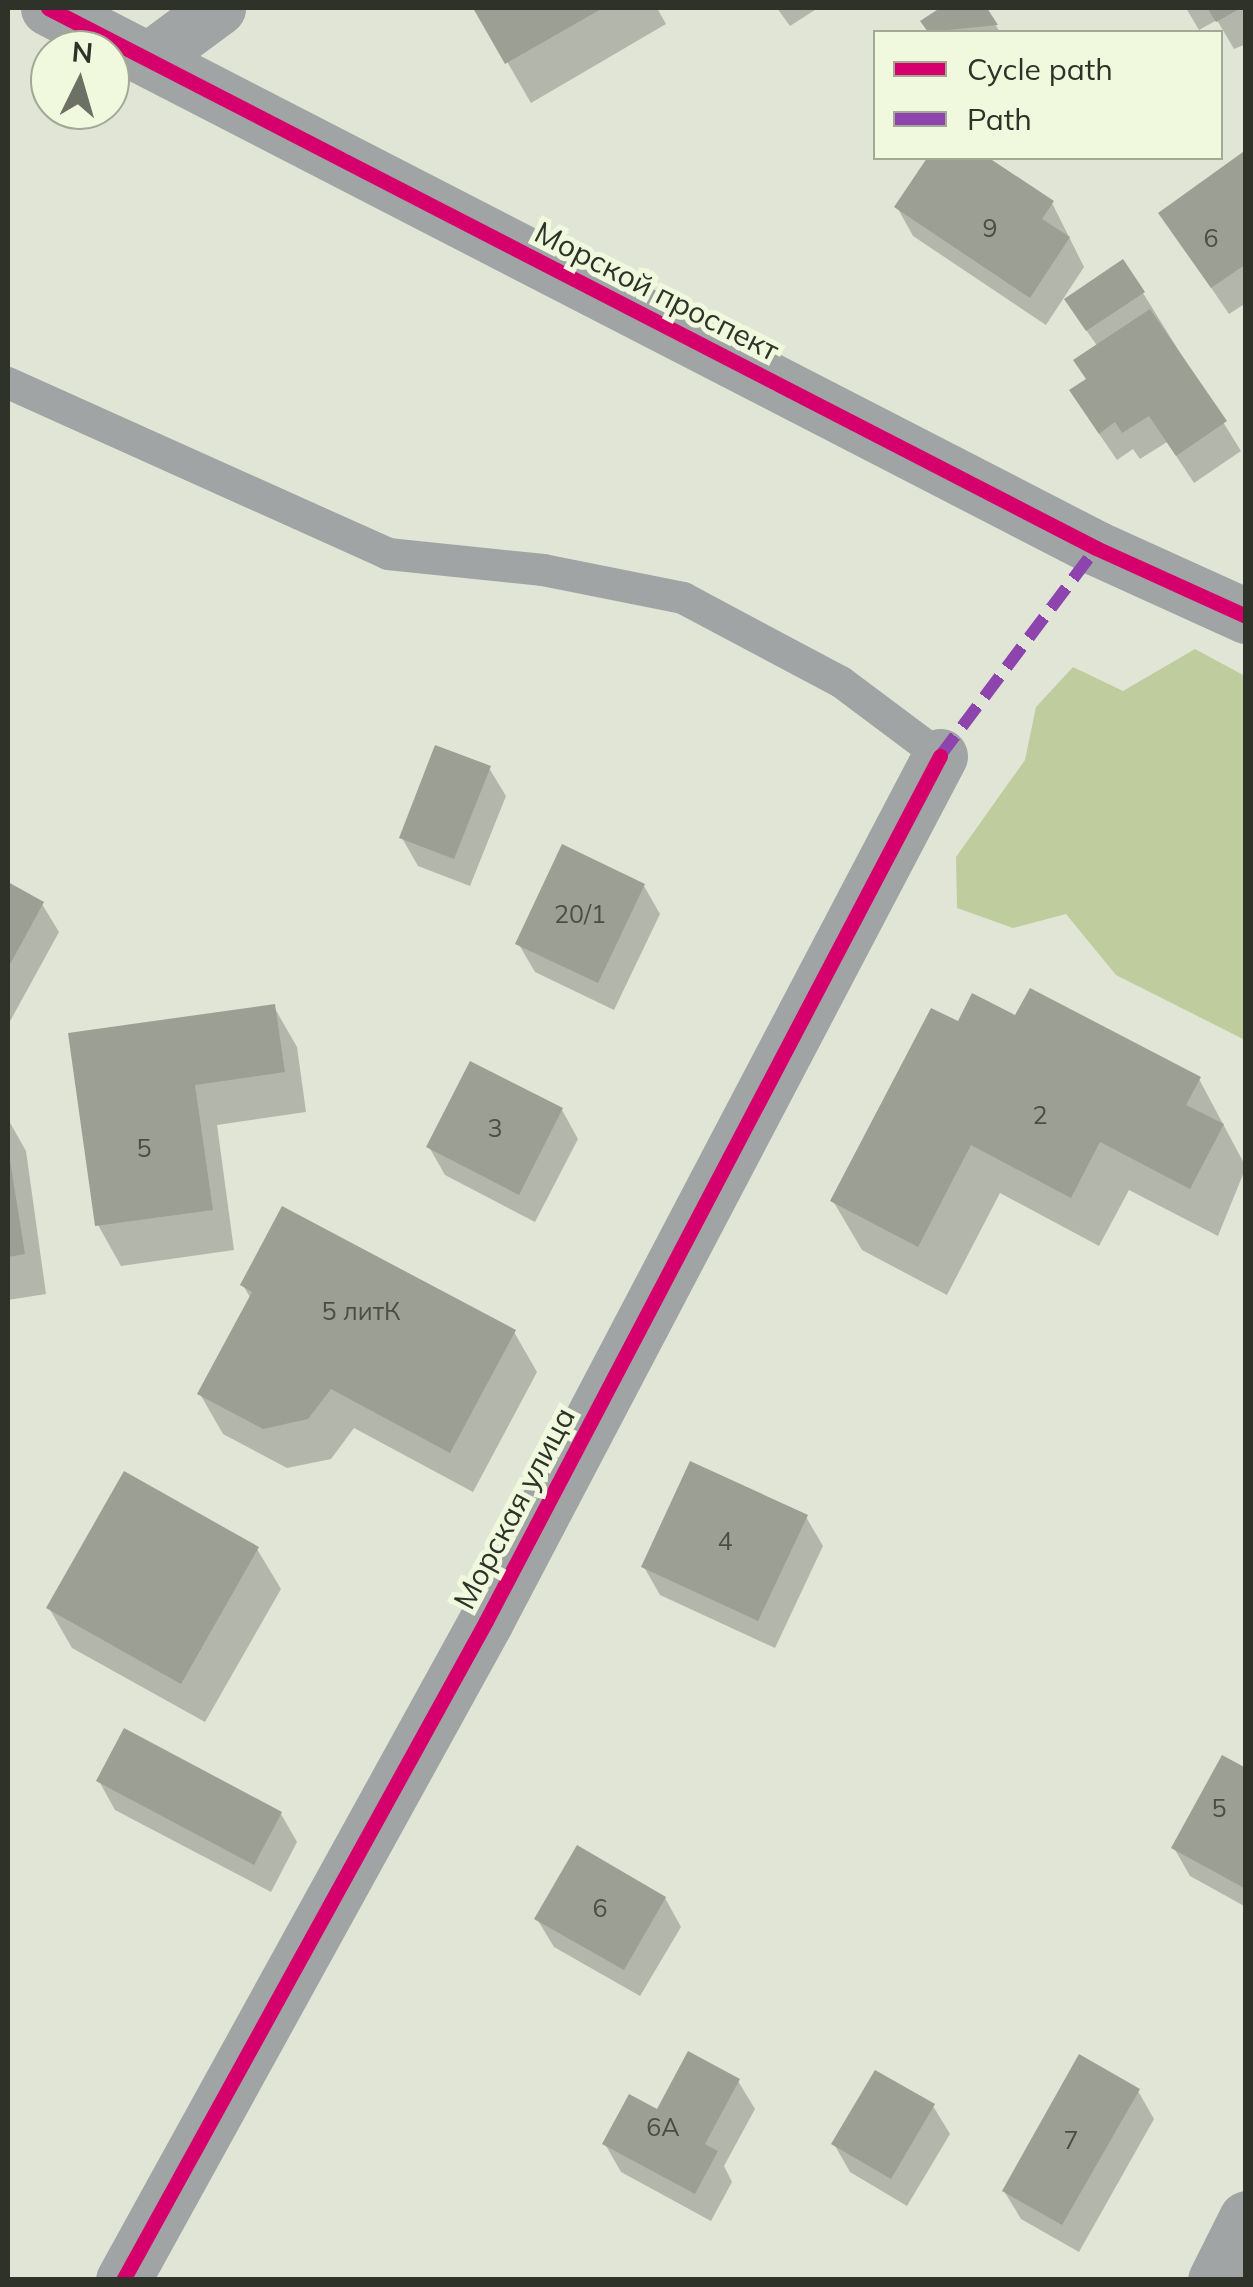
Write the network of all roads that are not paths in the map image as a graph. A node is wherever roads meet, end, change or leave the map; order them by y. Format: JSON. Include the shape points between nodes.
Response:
{"nodes":[{"id":1,"x":48,"y":8,"type":"edge"},
{"id":2,"x":218,"y":8,"type":"edge"},
{"id":3,"x":148,"y":59,"type":"junction"},
{"id":4,"x":8,"y":384,"type":"edge"},
{"id":5,"x":1246,"y":616,"type":"edge"},
{"id":6,"x":940,"y":756,"type":"joint"},
{"id":7,"x":1246,"y":2218,"type":"edge"},
{"id":8,"x":123,"y":2280,"type":"edge"},
{"id":9,"x":1215,"y":2280,"type":"edge"}],
"edges":[{"from":1,"to":3,"type":"street","name":"Морской проспект"},
{"from":2,"to":3,"type":"street"},
{"from":3,"to":5,"type":"street","name":"Морской проспект","via":[[1079,540]]},
{"from":4,"to":6,"type":"lane","via":[[388,554],[543,570],[683,598],[841,682]]},
{"from":6,"to":8,"type":"street","name":"Морская улица","via":[[486,1621]]},
{"from":7,"to":9,"type":"street"}]}
